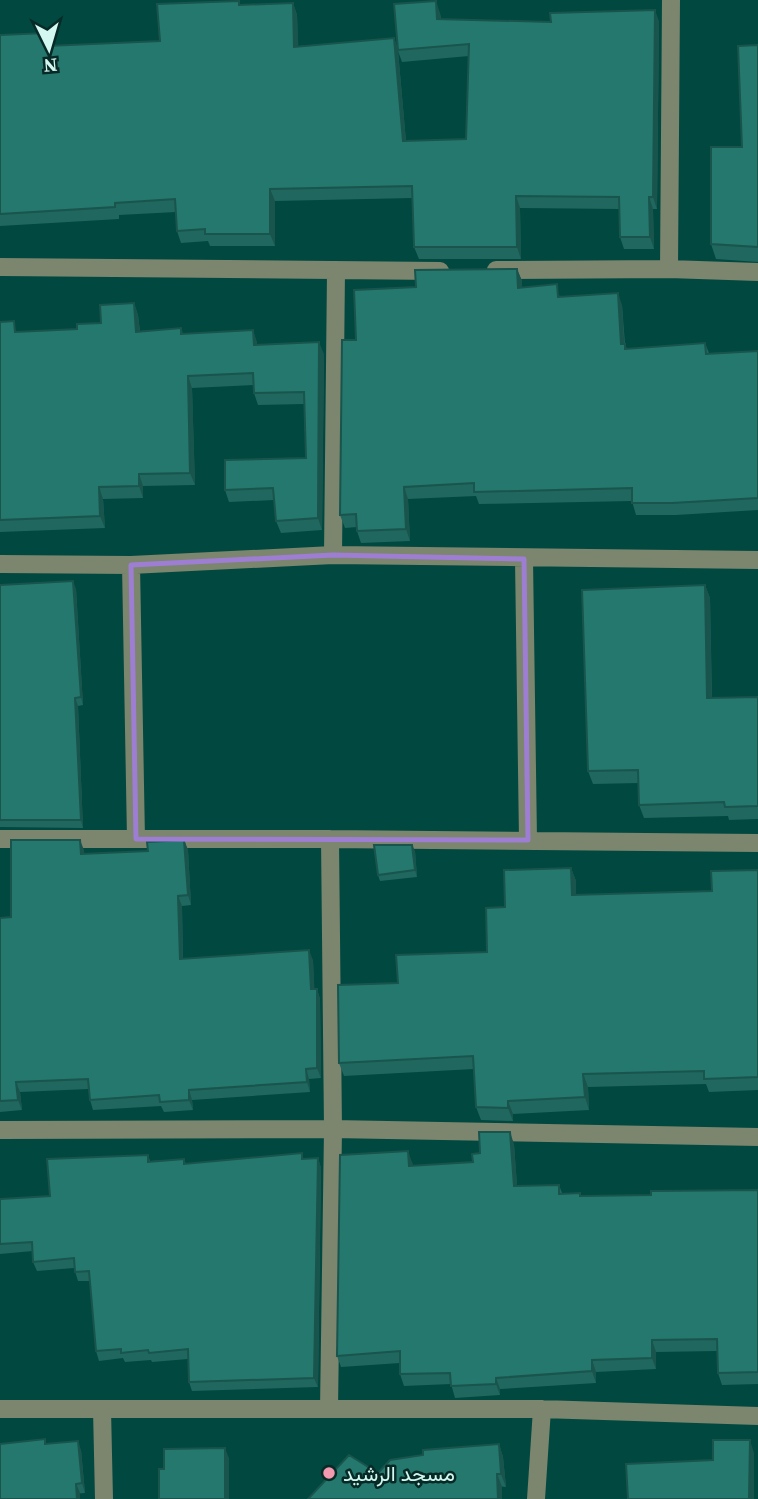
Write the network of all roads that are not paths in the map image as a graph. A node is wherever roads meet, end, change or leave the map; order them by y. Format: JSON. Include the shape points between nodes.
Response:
{"nodes":[{"id":1,"x":671,"y":0,"type":"edge"},
{"id":2,"x":0,"y":267,"type":"edge"},
{"id":3,"x":669,"y":269,"type":"junction"},
{"id":4,"x":336,"y":271,"type":"junction"},
{"id":5,"x":758,"y":272,"type":"edge"},
{"id":6,"x":333,"y":555,"type":"junction"},
{"id":7,"x":524,"y":559,"type":"junction"},
{"id":8,"x":758,"y":560,"type":"edge"},
{"id":9,"x":0,"y":564,"type":"edge"},
{"id":10,"x":131,"y":565,"type":"junction"},
{"id":11,"x":136,"y":838,"type":"junction"},
{"id":12,"x":0,"y":839,"type":"edge"},
{"id":13,"x":330,"y":839,"type":"junction"},
{"id":14,"x":528,"y":840,"type":"junction"},
{"id":15,"x":758,"y":843,"type":"edge"},
{"id":16,"x":333,"y":1129,"type":"junction"},
{"id":17,"x":0,"y":1130,"type":"edge"},
{"id":18,"x":758,"y":1137,"type":"edge"},
{"id":19,"x":0,"y":1409,"type":"edge"},
{"id":20,"x":102,"y":1409,"type":"junction"},
{"id":21,"x":329,"y":1409,"type":"junction"},
{"id":22,"x":542,"y":1409,"type":"junction"},
{"id":23,"x":758,"y":1416,"type":"edge"},
{"id":24,"x":104,"y":1499,"type":"edge"},
{"id":25,"x":536,"y":1499,"type":"edge"}],
"edges":[{"from":1,"to":3,"type":"street"},
{"from":2,"to":4,"type":"street"},
{"from":3,"to":4,"type":"street"},
{"from":3,"to":5,"type":"street"},
{"from":4,"to":6,"type":"street"},
{"from":6,"to":7,"type":"street"},
{"from":6,"to":10,"type":"street"},
{"from":7,"to":8,"type":"street"},
{"from":7,"to":14,"type":"street"},
{"from":9,"to":10,"type":"street"},
{"from":10,"to":11,"type":"street"},
{"from":11,"to":12,"type":"street"},
{"from":11,"to":13,"type":"street"},
{"from":13,"to":14,"type":"street"},
{"from":13,"to":16,"type":"street"},
{"from":14,"to":15,"type":"street"},
{"from":16,"to":17,"type":"street"},
{"from":16,"to":18,"type":"street"},
{"from":16,"to":21,"type":"street"},
{"from":19,"to":20,"type":"street"},
{"from":20,"to":21,"type":"street"},
{"from":20,"to":24,"type":"street"},
{"from":21,"to":22,"type":"street"},
{"from":22,"to":23,"type":"street"},
{"from":22,"to":25,"type":"street"}]}
